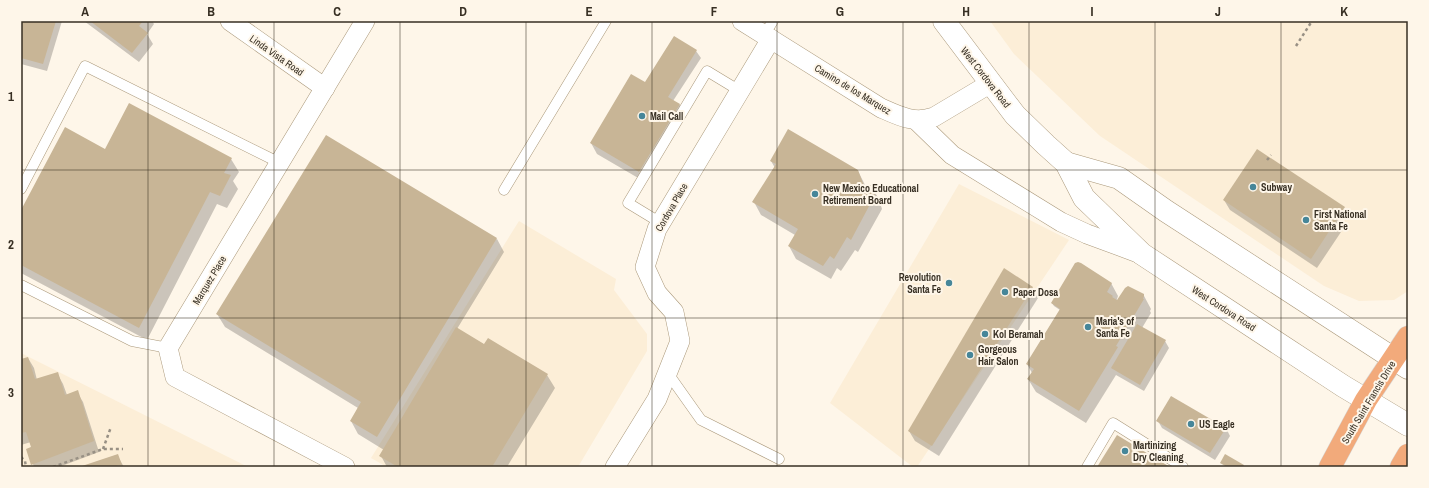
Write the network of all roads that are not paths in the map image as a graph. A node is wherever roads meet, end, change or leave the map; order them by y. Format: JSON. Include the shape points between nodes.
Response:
{"nodes":[{"id":1,"x":230,"y":21,"type":"edge"},
{"id":2,"x":365,"y":21,"type":"edge"},
{"id":3,"x":606,"y":21,"type":"edge"},
{"id":4,"x":742,"y":21,"type":"edge"},
{"id":5,"x":944,"y":21,"type":"edge"},
{"id":6,"x":769,"y":32,"type":"edge"},
{"id":7,"x":991,"y":83,"type":"junction"},
{"id":8,"x":325,"y":88,"type":"junction"},
{"id":9,"x":740,"y":91,"type":"junction"},
{"id":10,"x":916,"y":120,"type":"junction"},
{"id":11,"x":280,"y":163,"type":"junction"},
{"id":12,"x":1066,"y":163,"type":"junction"},
{"id":13,"x":21,"y":189,"type":"edge"},
{"id":14,"x":504,"y":190,"type":"dead end"},
{"id":15,"x":661,"y":223,"type":"junction"},
{"id":16,"x":1142,"y":254,"type":"junction"},
{"id":17,"x":21,"y":285,"type":"edge"},
{"id":18,"x":1408,"y":337,"type":"edge"},
{"id":19,"x":168,"y":348,"type":"junction"},
{"id":20,"x":1401,"y":363,"type":"edge"},
{"id":21,"x":667,"y":372,"type":"junction"},
{"id":22,"x":1366,"y":400,"type":"junction"},
{"id":23,"x":1408,"y":426,"type":"edge"},
{"id":24,"x":1408,"y":455,"type":"edge"},
{"id":25,"x":779,"y":458,"type":"dead end"},
{"id":26,"x":341,"y":466,"type":"edge"},
{"id":27,"x":615,"y":467,"type":"edge"},
{"id":28,"x":1087,"y":467,"type":"edge"},
{"id":29,"x":1183,"y":467,"type":"edge"},
{"id":30,"x":1330,"y":467,"type":"edge"},
{"id":31,"x":1401,"y":467,"type":"edge"}],
"edges":[{"from":1,"to":8,"type":"street","name":"Linda Vista Road"},
{"from":2,"to":8,"type":"street","name":"Marquez Place"},
{"from":3,"to":14,"type":"lane"},
{"from":4,"to":6,"type":"street","name":"Camino de los Marquez"},
{"from":5,"to":7,"type":"street","name":"West Cordova Road"},
{"from":6,"to":9,"type":"street","name":"Cordova Place"},
{"from":6,"to":10,"type":"street","name":"Camino de los Marquez","via":[[881,108],[901,117]]},
{"from":7,"to":10,"type":"street","name":"Camino de los Marquez","via":[[934,117],[925,121]]},
{"from":7,"to":12,"type":"street","name":"West Cordova Road","via":[[1016,114]]},
{"from":8,"to":11,"type":"street","name":"Marquez Place"},
{"from":9,"to":15,"type":"street","name":"Cordova Place"},
{"from":9,"to":15,"type":"lane","via":[[707,71],[699,84],[628,203]]},
{"from":10,"to":16,"type":"street","via":[[952,155],[1061,222]]},
{"from":11,"to":13,"type":"lane","via":[[86,66]]},
{"from":11,"to":19,"type":"street","name":"Marquez Place"},
{"from":12,"to":16,"type":"street","name":"West Cordova Road","via":[[1084,198]]},
{"from":12,"to":20,"type":"street","name":"West Cordova Road","via":[[1119,178]]},
{"from":15,"to":21,"type":"street","name":"Cordova Place","via":[[645,267],[657,293],[674,312],[680,341]]},
{"from":16,"to":22,"type":"street","name":"West Cordova Road"},
{"from":17,"to":19,"type":"lane","via":[[132,341]]},
{"from":18,"to":20,"type":"highway","name":"South Saint Francis Drive"},
{"from":19,"to":26,"type":"street","via":[[175,378]]},
{"from":20,"to":22,"type":"highway","name":"South Saint Francis Drive"},
{"from":21,"to":25,"type":"lane","via":[[701,420]]},
{"from":21,"to":27,"type":"street","name":"Cordova Place","via":[[657,399]]},
{"from":22,"to":23,"type":"street","name":"West Cordova Road"},
{"from":22,"to":30,"type":"highway","name":"South Saint Francis Drive"},
{"from":24,"to":31,"type":"highway"},
{"from":28,"to":29,"type":"lane","via":[[1113,423]]}]}
